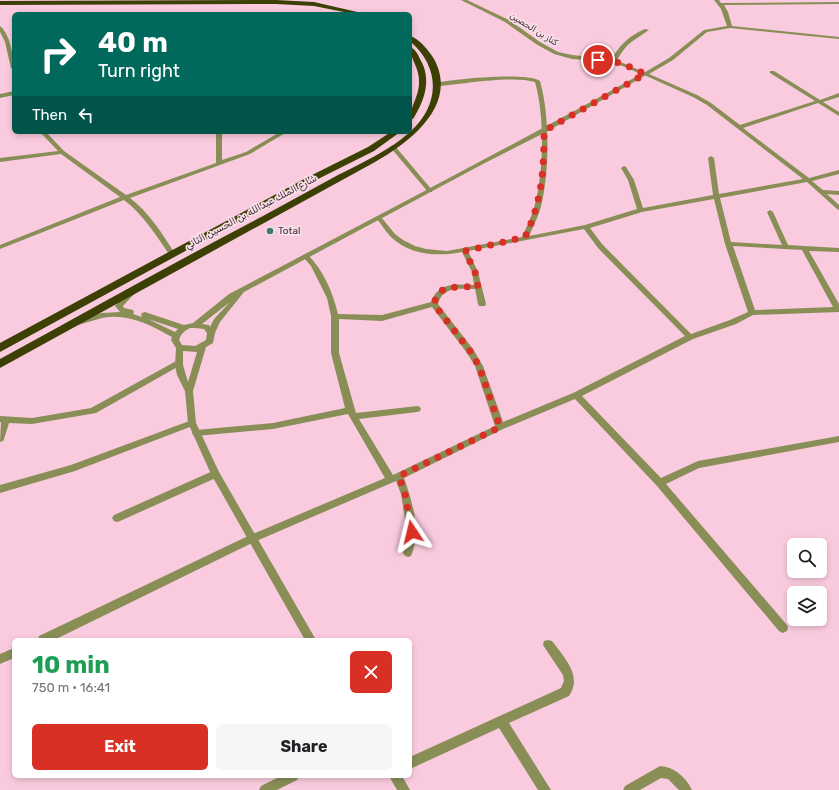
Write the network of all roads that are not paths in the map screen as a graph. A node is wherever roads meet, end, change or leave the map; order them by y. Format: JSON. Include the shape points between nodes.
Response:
{"nodes":[{"id":1,"x":716,"y":0,"type":"edge"},
{"id":2,"x":466,"y":1,"type":"edge"},
{"id":3,"x":0,"y":3,"type":"edge"},
{"id":4,"x":839,"y":3,"type":"edge"},
{"id":5,"x":722,"y":4,"type":"junction"},
{"id":6,"x":0,"y":6,"type":"edge"},
{"id":7,"x":331,"y":12,"type":"edge"},
{"id":8,"x":353,"y":12,"type":"edge"},
{"id":9,"x":0,"y":26,"type":"edge"},
{"id":10,"x":730,"y":28,"type":"junction"},
{"id":11,"x":647,"y":30,"type":"dead end"},
{"id":12,"x":839,"y":38,"type":"edge"},
{"id":13,"x":412,"y":40,"type":"edge"},
{"id":14,"x":7,"y":42,"type":"junction"},
{"id":15,"x":12,"y":42,"type":"edge"},
{"id":16,"x":412,"y":51,"type":"edge"},
{"id":17,"x":12,"y":61,"type":"edge"},
{"id":18,"x":614,"y":61,"type":"junction"},
{"id":19,"x":772,"y":72,"type":"dead end"},
{"id":20,"x":645,"y":74,"type":"junction"},
{"id":21,"x":438,"y":84,"type":"junction"},
{"id":22,"x":12,"y":93,"type":"edge"},
{"id":23,"x":0,"y":96,"type":"edge"},
{"id":24,"x":839,"y":96,"type":"edge"},
{"id":25,"x":817,"y":102,"type":"junction"},
{"id":26,"x":412,"y":113,"type":"edge"},
{"id":27,"x":839,"y":114,"type":"edge"},
{"id":28,"x":740,"y":127,"type":"junction"},
{"id":29,"x":412,"y":131,"type":"edge"},
{"id":30,"x":544,"y":131,"type":"junction"},
{"id":31,"x":45,"y":134,"type":"edge"},
{"id":32,"x":219,"y":134,"type":"edge"},
{"id":33,"x":281,"y":134,"type":"edge"},
{"id":34,"x":393,"y":134,"type":"edge"},
{"id":35,"x":409,"y":134,"type":"edge"},
{"id":36,"x":394,"y":147,"type":"junction"},
{"id":37,"x":62,"y":152,"type":"junction"},
{"id":38,"x":712,"y":158,"type":"dead end"},
{"id":39,"x":0,"y":160,"type":"edge"},
{"id":40,"x":219,"y":163,"type":"junction"},
{"id":41,"x":624,"y":168,"type":"dead end"},
{"id":42,"x":839,"y":172,"type":"edge"},
{"id":43,"x":808,"y":180,"type":"junction"},
{"id":44,"x":430,"y":191,"type":"junction"},
{"id":45,"x":821,"y":192,"type":"junction"},
{"id":46,"x":839,"y":192,"type":"edge"},
{"id":47,"x":715,"y":196,"type":"junction"},
{"id":48,"x":124,"y":198,"type":"junction"},
{"id":49,"x":839,"y":208,"type":"edge"},
{"id":50,"x":640,"y":210,"type":"junction"},
{"id":51,"x":770,"y":212,"type":"dead end"},
{"id":52,"x":379,"y":218,"type":"junction"},
{"id":53,"x":586,"y":227,"type":"junction"},
{"id":54,"x":217,"y":231,"type":"junction"},
{"id":55,"x":525,"y":237,"type":"junction"},
{"id":56,"x":226,"y":239,"type":"junction"},
{"id":57,"x":728,"y":244,"type":"junction"},
{"id":58,"x":0,"y":247,"type":"edge"},
{"id":59,"x":786,"y":247,"type":"junction"},
{"id":60,"x":805,"y":249,"type":"junction"},
{"id":61,"x":839,"y":250,"type":"edge"},
{"id":62,"x":465,"y":251,"type":"junction"},
{"id":63,"x":173,"y":255,"type":"junction"},
{"id":64,"x":306,"y":257,"type":"junction"},
{"id":65,"x":478,"y":287,"type":"junction"},
{"id":66,"x":134,"y":289,"type":"junction"},
{"id":67,"x":242,"y":292,"type":"junction"},
{"id":68,"x":434,"y":304,"type":"junction"},
{"id":69,"x":482,"y":304,"type":"dead end"},
{"id":70,"x":839,"y":309,"type":"edge"},
{"id":71,"x":752,"y":313,"type":"junction"},
{"id":72,"x":141,"y":316,"type":"junction"},
{"id":73,"x":335,"y":316,"type":"junction"},
{"id":74,"x":75,"y":322,"type":"junction"},
{"id":75,"x":195,"y":325,"type":"junction"},
{"id":76,"x":184,"y":328,"type":"junction"},
{"id":77,"x":211,"y":333,"type":"junction"},
{"id":78,"x":176,"y":336,"type":"junction"},
{"id":79,"x":690,"y":337,"type":"junction"},
{"id":80,"x":202,"y":347,"type":"junction"},
{"id":81,"x":0,"y":348,"type":"edge"},
{"id":82,"x":180,"y":348,"type":"junction"},
{"id":83,"x":178,"y":363,"type":"junction"},
{"id":84,"x":0,"y":364,"type":"edge"},
{"id":85,"x":188,"y":391,"type":"junction"},
{"id":86,"x":576,"y":395,"type":"junction"},
{"id":87,"x":417,"y":409,"type":"dead end"},
{"id":88,"x":352,"y":413,"type":"junction"},
{"id":89,"x":3,"y":420,"type":"edge"},
{"id":90,"x":192,"y":423,"type":"junction"},
{"id":91,"x":500,"y":427,"type":"junction"},
{"id":92,"x":196,"y":433,"type":"junction"},
{"id":93,"x":0,"y":439,"type":"edge"},
{"id":94,"x":839,"y":439,"type":"edge"},
{"id":95,"x":215,"y":474,"type":"junction"},
{"id":96,"x":395,"y":478,"type":"junction"},
{"id":97,"x":660,"y":483,"type":"junction"},
{"id":98,"x":0,"y":489,"type":"edge"},
{"id":99,"x":117,"y":518,"type":"dead end"},
{"id":100,"x":251,"y":539,"type":"junction"},
{"id":101,"x":408,"y":553,"type":"dead end"},
{"id":102,"x":783,"y":628,"type":"dead end"},
{"id":103,"x":47,"y":638,"type":"edge"},
{"id":104,"x":310,"y":638,"type":"edge"},
{"id":105,"x":548,"y":644,"type":"dead end"},
{"id":106,"x":12,"y":655,"type":"edge"},
{"id":107,"x":0,"y":659,"type":"edge"},
{"id":108,"x":502,"y":722,"type":"junction"},
{"id":109,"x":412,"y":762,"type":"edge"},
{"id":110,"x":289,"y":778,"type":"edge"},
{"id":111,"x":396,"y":778,"type":"edge"},
{"id":112,"x":265,"y":790,"type":"edge"},
{"id":113,"x":404,"y":790,"type":"edge"},
{"id":114,"x":545,"y":790,"type":"edge"},
{"id":115,"x":629,"y":790,"type":"edge"},
{"id":116,"x":686,"y":790,"type":"edge"}],
"edges":[{"from":1,"to":5,"type":"street"},
{"from":2,"to":18,"type":"street","name":"كناز بن الحصين","via":[[507,21],[556,53]]},
{"from":3,"to":8,"type":"highway","via":[[276,2],[314,4]]},
{"from":4,"to":5,"type":"street"},
{"from":5,"to":10,"type":"street"},
{"from":6,"to":7,"type":"highway","via":[[256,5],[303,7]]},
{"from":9,"to":14,"type":"street"},
{"from":10,"to":12,"type":"street"},
{"from":10,"to":20,"type":"street","via":[[706,31]]},
{"from":11,"to":18,"type":"street","via":[[627,43],[616,54]]},
{"from":13,"to":21,"type":"highway","name":"شارع الملك عبدالله بن الحسين الثاني","via":[[433,64]]},
{"from":14,"to":15,"type":"street"},
{"from":14,"to":17,"type":"street"},
{"from":16,"to":26,"type":"highway","via":[[424,74],[422,94]]},
{"from":18,"to":20,"type":"street","name":"كناز بن الحصين"},
{"from":19,"to":25,"type":"street"},
{"from":20,"to":28,"type":"street","name":"كناز بن الحصين","via":[[699,98]]},
{"from":20,"to":30,"type":"street"},
{"from":21,"to":29,"type":"highway","name":"شارع الملك عبدالله بن الحسين الثاني","via":[[435,99],[423,120]]},
{"from":21,"to":30,"type":"street","via":[[535,80],[539,84]]},
{"from":22,"to":23,"type":"street"},
{"from":24,"to":25,"type":"street"},
{"from":25,"to":27,"type":"street"},
{"from":25,"to":28,"type":"street"},
{"from":28,"to":43,"type":"street","name":"كناز بن الحصين"},
{"from":30,"to":44,"type":"street"},
{"from":30,"to":55,"type":"street","via":[[539,201]]},
{"from":31,"to":37,"type":"street"},
{"from":32,"to":40,"type":"street"},
{"from":33,"to":40,"type":"street","via":[[248,153]]},
{"from":34,"to":54,"type":"highway","name":"شارع الملك عبدالله بن الحسين الثاني","via":[[371,149]]},
{"from":35,"to":36,"type":"highway","name":"شارع الملك عبدالله بن الحسين الثاني"},
{"from":36,"to":44,"type":"street"},
{"from":36,"to":56,"type":"highway","name":"شارع الملك عبدالله بن الحسين الثاني"},
{"from":37,"to":39,"type":"street"},
{"from":37,"to":48,"type":"street"},
{"from":38,"to":47,"type":"street"},
{"from":40,"to":48,"type":"street"},
{"from":41,"to":50,"type":"street","via":[[631,180]]},
{"from":42,"to":43,"type":"street"},
{"from":43,"to":45,"type":"street","name":"كناز بن الحصين"},
{"from":43,"to":47,"type":"street"},
{"from":44,"to":52,"type":"street"},
{"from":45,"to":46,"type":"street"},
{"from":45,"to":49,"type":"street","name":"كناز بن الحصين"},
{"from":47,"to":50,"type":"street"},
{"from":47,"to":57,"type":"street"},
{"from":48,"to":58,"type":"street"},
{"from":48,"to":63,"type":"street","via":[[147,218]]},
{"from":50,"to":53,"type":"street"},
{"from":51,"to":59,"type":"street"},
{"from":52,"to":62,"type":"street","via":[[394,236],[419,250],[448,253]]},
{"from":52,"to":64,"type":"street"},
{"from":53,"to":55,"type":"street"},
{"from":53,"to":79,"type":"street","via":[[605,251]]},
{"from":54,"to":56,"type":"highway","via":[[224,232]]},
{"from":54,"to":63,"type":"highway","name":"شارع الملك عبدالله بن الحسين الثاني"},
{"from":55,"to":62,"type":"street"},
{"from":56,"to":66,"type":"highway","name":"شارع الملك عبدالله بن الحسين الثاني"},
{"from":57,"to":59,"type":"street"},
{"from":57,"to":71,"type":"street"},
{"from":59,"to":60,"type":"street"},
{"from":60,"to":61,"type":"street"},
{"from":60,"to":70,"type":"street"},
{"from":62,"to":65,"type":"street","via":[[475,272]]},
{"from":63,"to":81,"type":"highway","name":"شارع الملك عبدالله بن الحسين الثاني"},
{"from":64,"to":67,"type":"street"},
{"from":64,"to":73,"type":"street","via":[[314,265],[326,286]]},
{"from":65,"to":68,"type":"street","via":[[443,290],[438,294]]},
{"from":65,"to":69,"type":"street"},
{"from":66,"to":72,"type":"street","via":[[119,306],[122,310]]},
{"from":66,"to":74,"type":"highway","name":"شارع الملك عبدالله بن الحسين الثاني"},
{"from":67,"to":75,"type":"street","via":[[224,301]]},
{"from":67,"to":77,"type":"street","via":[[217,321]]},
{"from":68,"to":73,"type":"street","via":[[382,318]]},
{"from":68,"to":91,"type":"street","via":[[479,366]]},
{"from":70,"to":71,"type":"street"},
{"from":71,"to":79,"type":"street"},
{"from":72,"to":74,"type":"street","via":[[107,315]]},
{"from":72,"to":76,"type":"street"},
{"from":72,"to":78,"type":"street"},
{"from":73,"to":88,"type":"street","via":[[335,353]]},
{"from":74,"to":84,"type":"highway","name":"شارع الملك عبدالله بن الحسين الثاني"},
{"from":75,"to":76,"type":"street"},
{"from":75,"to":77,"type":"street","via":[[206,327]]},
{"from":76,"to":78,"type":"street"},
{"from":77,"to":80,"type":"street","via":[[210,341]]},
{"from":78,"to":82,"type":"street","via":[[175,340]]},
{"from":79,"to":86,"type":"street"},
{"from":80,"to":82,"type":"street","via":[[190,350]]},
{"from":80,"to":85,"type":"street"},
{"from":82,"to":83,"type":"street"},
{"from":83,"to":85,"type":"street"},
{"from":83,"to":89,"type":"street","via":[[93,411],[32,421]]},
{"from":85,"to":90,"type":"street"},
{"from":86,"to":91,"type":"street"},
{"from":86,"to":97,"type":"street"},
{"from":87,"to":88,"type":"street"},
{"from":88,"to":92,"type":"street","via":[[255,429]]},
{"from":88,"to":96,"type":"street"},
{"from":89,"to":93,"type":"street"},
{"from":90,"to":92,"type":"street"},
{"from":90,"to":98,"type":"street","via":[[72,468]]},
{"from":91,"to":96,"type":"street"},
{"from":92,"to":95,"type":"street"},
{"from":94,"to":97,"type":"street","via":[[698,466]]},
{"from":95,"to":99,"type":"street"},
{"from":95,"to":100,"type":"street"},
{"from":96,"to":100,"type":"street"},
{"from":96,"to":101,"type":"street","via":[[405,494],[412,532]]},
{"from":97,"to":102,"type":"street"},
{"from":100,"to":103,"type":"street"},
{"from":100,"to":104,"type":"street"},
{"from":105,"to":108,"type":"street","via":[[568,674],[569,689]]},
{"from":106,"to":107,"type":"street"},
{"from":108,"to":109,"type":"street"},
{"from":108,"to":114,"type":"street"},
{"from":110,"to":112,"type":"street"},
{"from":111,"to":113,"type":"street"},
{"from":115,"to":116,"type":"street","via":[[660,772],[666,772],[672,774]]}]}
